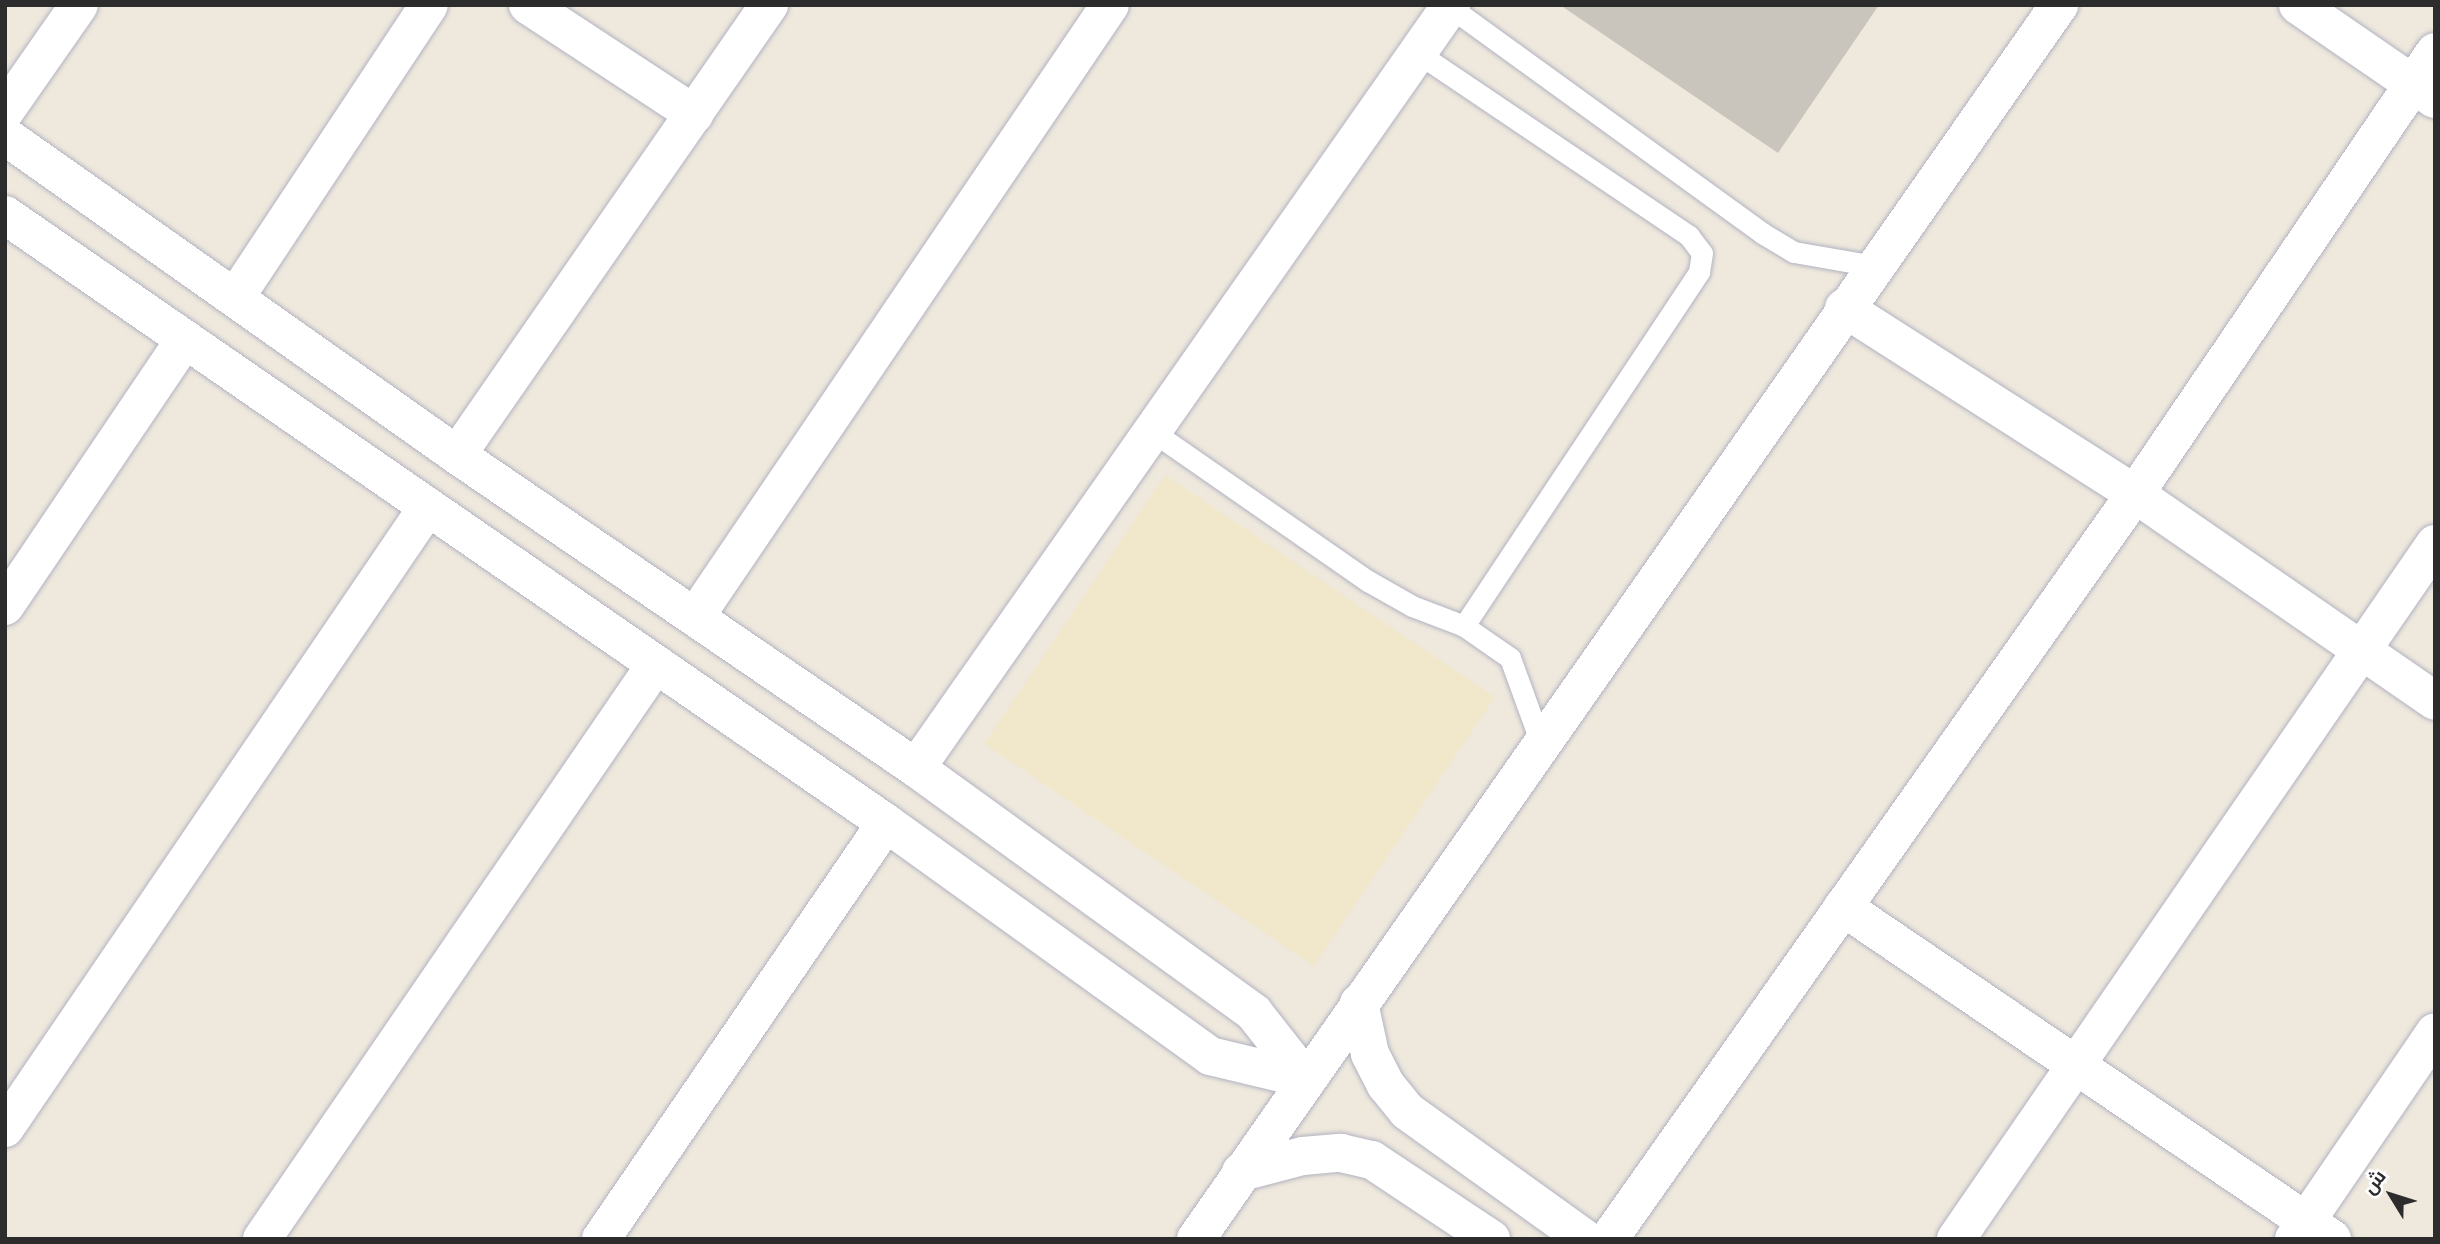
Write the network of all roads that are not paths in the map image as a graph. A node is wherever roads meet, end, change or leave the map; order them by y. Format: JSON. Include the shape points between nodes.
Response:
{"nodes":[{"id":1,"x":79,"y":5,"type":"edge"},
{"id":2,"x":429,"y":5,"type":"edge"},
{"id":3,"x":528,"y":5,"type":"edge"},
{"id":4,"x":769,"y":5,"type":"edge"},
{"id":5,"x":1110,"y":5,"type":"edge"},
{"id":6,"x":2059,"y":5,"type":"edge"},
{"id":7,"x":2298,"y":5,"type":"edge"},
{"id":8,"x":1450,"y":6,"type":"edge"},
{"id":9,"x":2435,"y":52,"type":"edge"},
{"id":10,"x":1418,"y":53,"type":"junction"},
{"id":11,"x":2424,"y":92,"type":"edge"},
{"id":12,"x":5,"y":111,"type":"edge"},
{"id":13,"x":694,"y":114,"type":"junction"},
{"id":14,"x":5,"y":136,"type":"edge"},
{"id":15,"x":5,"y":215,"type":"edge"},
{"id":16,"x":1874,"y":266,"type":"junction"},
{"id":17,"x":235,"y":298,"type":"junction"},
{"id":18,"x":1844,"y":308,"type":"junction"},
{"id":19,"x":185,"y":339,"type":"junction"},
{"id":20,"x":1152,"y":431,"type":"junction"},
{"id":21,"x":457,"y":455,"type":"junction"},
{"id":22,"x":2135,"y":494,"type":"junction"},
{"id":23,"x":427,"y":508,"type":"junction"},
{"id":24,"x":2435,"y":544,"type":"edge"},
{"id":25,"x":5,"y":606,"type":"edge"},
{"id":26,"x":695,"y":617,"type":"junction"},
{"id":27,"x":1464,"y":626,"type":"junction"},
{"id":28,"x":2361,"y":650,"type":"junction"},
{"id":29,"x":654,"y":667,"type":"junction"},
{"id":30,"x":2435,"y":701,"type":"edge"},
{"id":31,"x":1541,"y":743,"type":"junction"},
{"id":32,"x":916,"y":768,"type":"junction"},
{"id":33,"x":886,"y":823,"type":"junction"},
{"id":34,"x":1843,"y":907,"type":"junction"},
{"id":35,"x":1359,"y":1003,"type":"junction"},
{"id":36,"x":2435,"y":1032,"type":"edge"},
{"id":37,"x":2075,"y":1065,"type":"junction"},
{"id":38,"x":1306,"y":1079,"type":"junction"},
{"id":39,"x":5,"y":1128,"type":"edge"},
{"id":40,"x":1241,"y":1172,"type":"junction"},
{"id":41,"x":2311,"y":1233,"type":"edge"},
{"id":42,"x":262,"y":1239,"type":"edge"},
{"id":43,"x":601,"y":1239,"type":"edge"},
{"id":44,"x":1196,"y":1239,"type":"edge"},
{"id":45,"x":1491,"y":1239,"type":"edge"},
{"id":46,"x":1585,"y":1239,"type":"edge"},
{"id":47,"x":1609,"y":1239,"type":"edge"},
{"id":48,"x":1956,"y":1239,"type":"edge"}],
"edges":[{"from":1,"to":12,"type":"street"},
{"from":2,"to":17,"type":"street"},
{"from":3,"to":13,"type":"street"},
{"from":4,"to":13,"type":"street"},
{"from":5,"to":26,"type":"street"},
{"from":6,"to":16,"type":"street"},
{"from":7,"to":11,"type":"street"},
{"from":8,"to":10,"type":"street"},
{"from":8,"to":16,"type":"lane","via":[[1762,233],[1794,252]]},
{"from":9,"to":11,"type":"street"},
{"from":10,"to":20,"type":"street"},
{"from":10,"to":27,"type":"lane","via":[[1689,236],[1702,253],[1699,272]]},
{"from":11,"to":22,"type":"street"},
{"from":13,"to":21,"type":"street"},
{"from":14,"to":17,"type":"street"},
{"from":15,"to":19,"type":"street"},
{"from":16,"to":18,"type":"street"},
{"from":17,"to":21,"type":"street"},
{"from":18,"to":22,"type":"street"},
{"from":18,"to":31,"type":"street"},
{"from":19,"to":23,"type":"street"},
{"from":19,"to":25,"type":"street"},
{"from":20,"to":27,"type":"lane","via":[[1368,581],[1412,606]]},
{"from":20,"to":32,"type":"street"},
{"from":21,"to":26,"type":"street"},
{"from":22,"to":28,"type":"street"},
{"from":22,"to":34,"type":"street"},
{"from":23,"to":29,"type":"street"},
{"from":23,"to":39,"type":"street"},
{"from":24,"to":28,"type":"street"},
{"from":26,"to":32,"type":"street"},
{"from":27,"to":31,"type":"lane","via":[[1510,657]]},
{"from":28,"to":30,"type":"street"},
{"from":28,"to":37,"type":"street"},
{"from":29,"to":33,"type":"street"},
{"from":29,"to":42,"type":"street"},
{"from":31,"to":35,"type":"street"},
{"from":32,"to":38,"type":"street","via":[[1254,1013]]},
{"from":33,"to":38,"type":"street","via":[[1210,1056]]},
{"from":33,"to":43,"type":"street"},
{"from":34,"to":37,"type":"street"},
{"from":34,"to":47,"type":"street"},
{"from":35,"to":38,"type":"street"},
{"from":35,"to":46,"type":"street","via":[[1370,1054],[1407,1111]]},
{"from":36,"to":41,"type":"street"},
{"from":37,"to":41,"type":"street"},
{"from":37,"to":48,"type":"street"},
{"from":38,"to":40,"type":"street"},
{"from":40,"to":44,"type":"street"},
{"from":40,"to":45,"type":"street","via":[[1303,1156],[1341,1153],[1371,1160]]}]}
